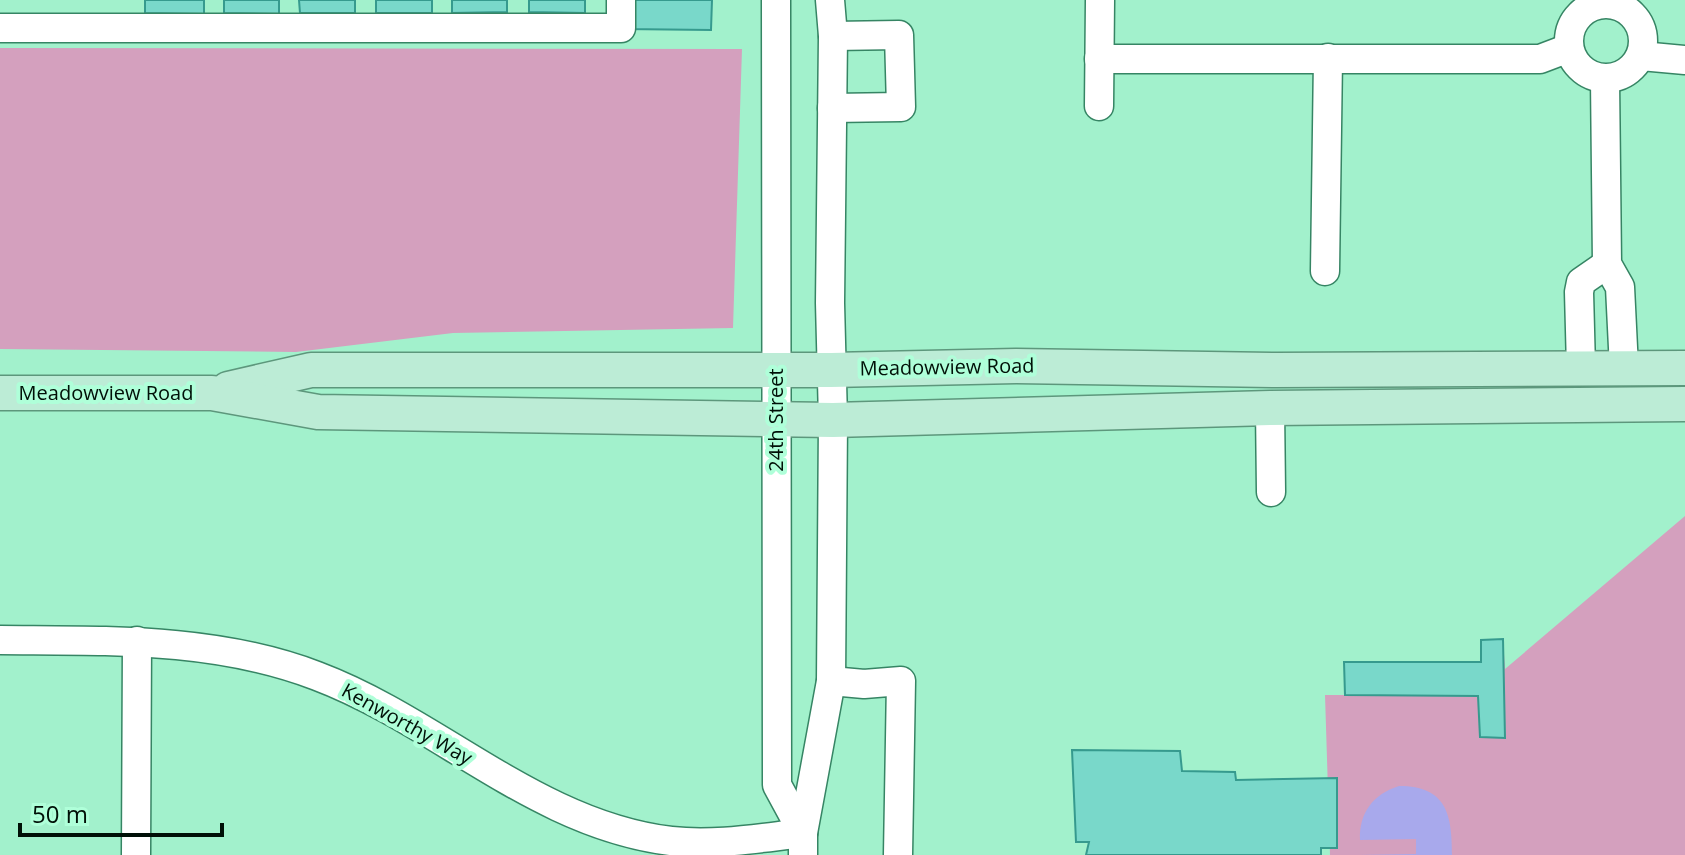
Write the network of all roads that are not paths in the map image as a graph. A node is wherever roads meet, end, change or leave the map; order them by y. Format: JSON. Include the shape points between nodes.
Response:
{"nodes":[{"id":1,"x":621,"y":0,"type":"edge"},
{"id":2,"x":776,"y":0,"type":"edge"},
{"id":3,"x":830,"y":0,"type":"edge"},
{"id":4,"x":1100,"y":0,"type":"edge"},
{"id":5,"x":1606,"y":2,"type":"edge"},
{"id":6,"x":0,"y":28,"type":"edge"},
{"id":7,"x":833,"y":36,"type":"junction"},
{"id":8,"x":1569,"y":48,"type":"junction"},
{"id":9,"x":1641,"y":56,"type":"junction"},
{"id":10,"x":1328,"y":58,"type":"junction"},
{"id":11,"x":1099,"y":59,"type":"junction"},
{"id":12,"x":1685,"y":60,"type":"edge"},
{"id":13,"x":1605,"y":79,"type":"junction"},
{"id":14,"x":1099,"y":106,"type":"dead end"},
{"id":15,"x":832,"y":108,"type":"junction"},
{"id":16,"x":1607,"y":264,"type":"junction"},
{"id":17,"x":1325,"y":271,"type":"dead end"},
{"id":18,"x":1581,"y":368,"type":"junction"},
{"id":19,"x":1624,"y":368,"type":"junction"},
{"id":20,"x":1685,"y":368,"type":"edge"},
{"id":21,"x":776,"y":369,"type":"junction"},
{"id":22,"x":831,"y":370,"type":"junction"},
{"id":23,"x":0,"y":393,"type":"edge"},
{"id":24,"x":212,"y":393,"type":"junction"},
{"id":25,"x":1685,"y":404,"type":"edge"},
{"id":26,"x":1270,"y":408,"type":"junction"},
{"id":27,"x":777,"y":419,"type":"junction"},
{"id":28,"x":833,"y":420,"type":"junction"},
{"id":29,"x":1271,"y":492,"type":"dead end"},
{"id":30,"x":0,"y":640,"type":"edge"},
{"id":31,"x":137,"y":641,"type":"junction"},
{"id":32,"x":831,"y":681,"type":"junction"},
{"id":33,"x":803,"y":844,"type":"edge"},
{"id":34,"x":136,"y":855,"type":"edge"},
{"id":35,"x":898,"y":855,"type":"edge"}],
"edges":[{"from":1,"to":6,"type":"street","via":[[621,28]]},
{"from":2,"to":21,"type":"street","name":"24th Street"},
{"from":3,"to":7,"type":"street"},
{"from":4,"to":11,"type":"street"},
{"from":5,"to":8,"type":"street","via":[[1579,14],[1571,26]]},
{"from":5,"to":9,"type":"street","via":[[1633,14],[1644,41]]},
{"from":7,"to":15,"type":"street"},
{"from":7,"to":15,"type":"street","via":[[899,35],[901,107]]},
{"from":8,"to":10,"type":"street","via":[[1540,59]]},
{"from":8,"to":13,"type":"street","via":[[1579,68]]},
{"from":9,"to":12,"type":"street"},
{"from":9,"to":13,"type":"street","via":[[1620,76]]},
{"from":10,"to":11,"type":"street"},
{"from":10,"to":17,"type":"street"},
{"from":11,"to":14,"type":"street"},
{"from":13,"to":16,"type":"street"},
{"from":15,"to":22,"type":"street"},
{"from":16,"to":18,"type":"street","via":[[1581,282]]},
{"from":16,"to":19,"type":"street","via":[[1620,287]]},
{"from":18,"to":19,"type":"main road","name":"Meadowview Road"},
{"from":18,"to":22,"type":"main road","name":"Meadowview Road"},
{"from":19,"to":20,"type":"main road","name":"Meadowview Road"},
{"from":21,"to":22,"type":"main road","name":"Meadowview Road"},
{"from":21,"to":24,"type":"main road","name":"Meadowview Road","via":[[311,370]]},
{"from":21,"to":27,"type":"street","name":"24th Street"},
{"from":22,"to":28,"type":"street"},
{"from":23,"to":24,"type":"main road","name":"Meadowview Road"},
{"from":24,"to":27,"type":"main road","name":"Meadowview Road","via":[[318,412]]},
{"from":25,"to":26,"type":"main road","name":"Meadowview Road"},
{"from":26,"to":28,"type":"main road","name":"Meadowview Road"},
{"from":26,"to":29,"type":"street"},
{"from":27,"to":28,"type":"main road","name":"Meadowview Road"},
{"from":27,"to":33,"type":"street","name":"24th Street","via":[[777,785]]},
{"from":28,"to":32,"type":"street"},
{"from":30,"to":31,"type":"street","name":"Kenworthy Way"},
{"from":31,"to":33,"type":"street","name":"Kenworthy Way","via":[[262,658],[316,675],[368,698],[567,812],[628,834],[672,841]]},
{"from":31,"to":34,"type":"street"},
{"from":32,"to":33,"type":"street"},
{"from":32,"to":35,"type":"street","via":[[901,681]]}]}
